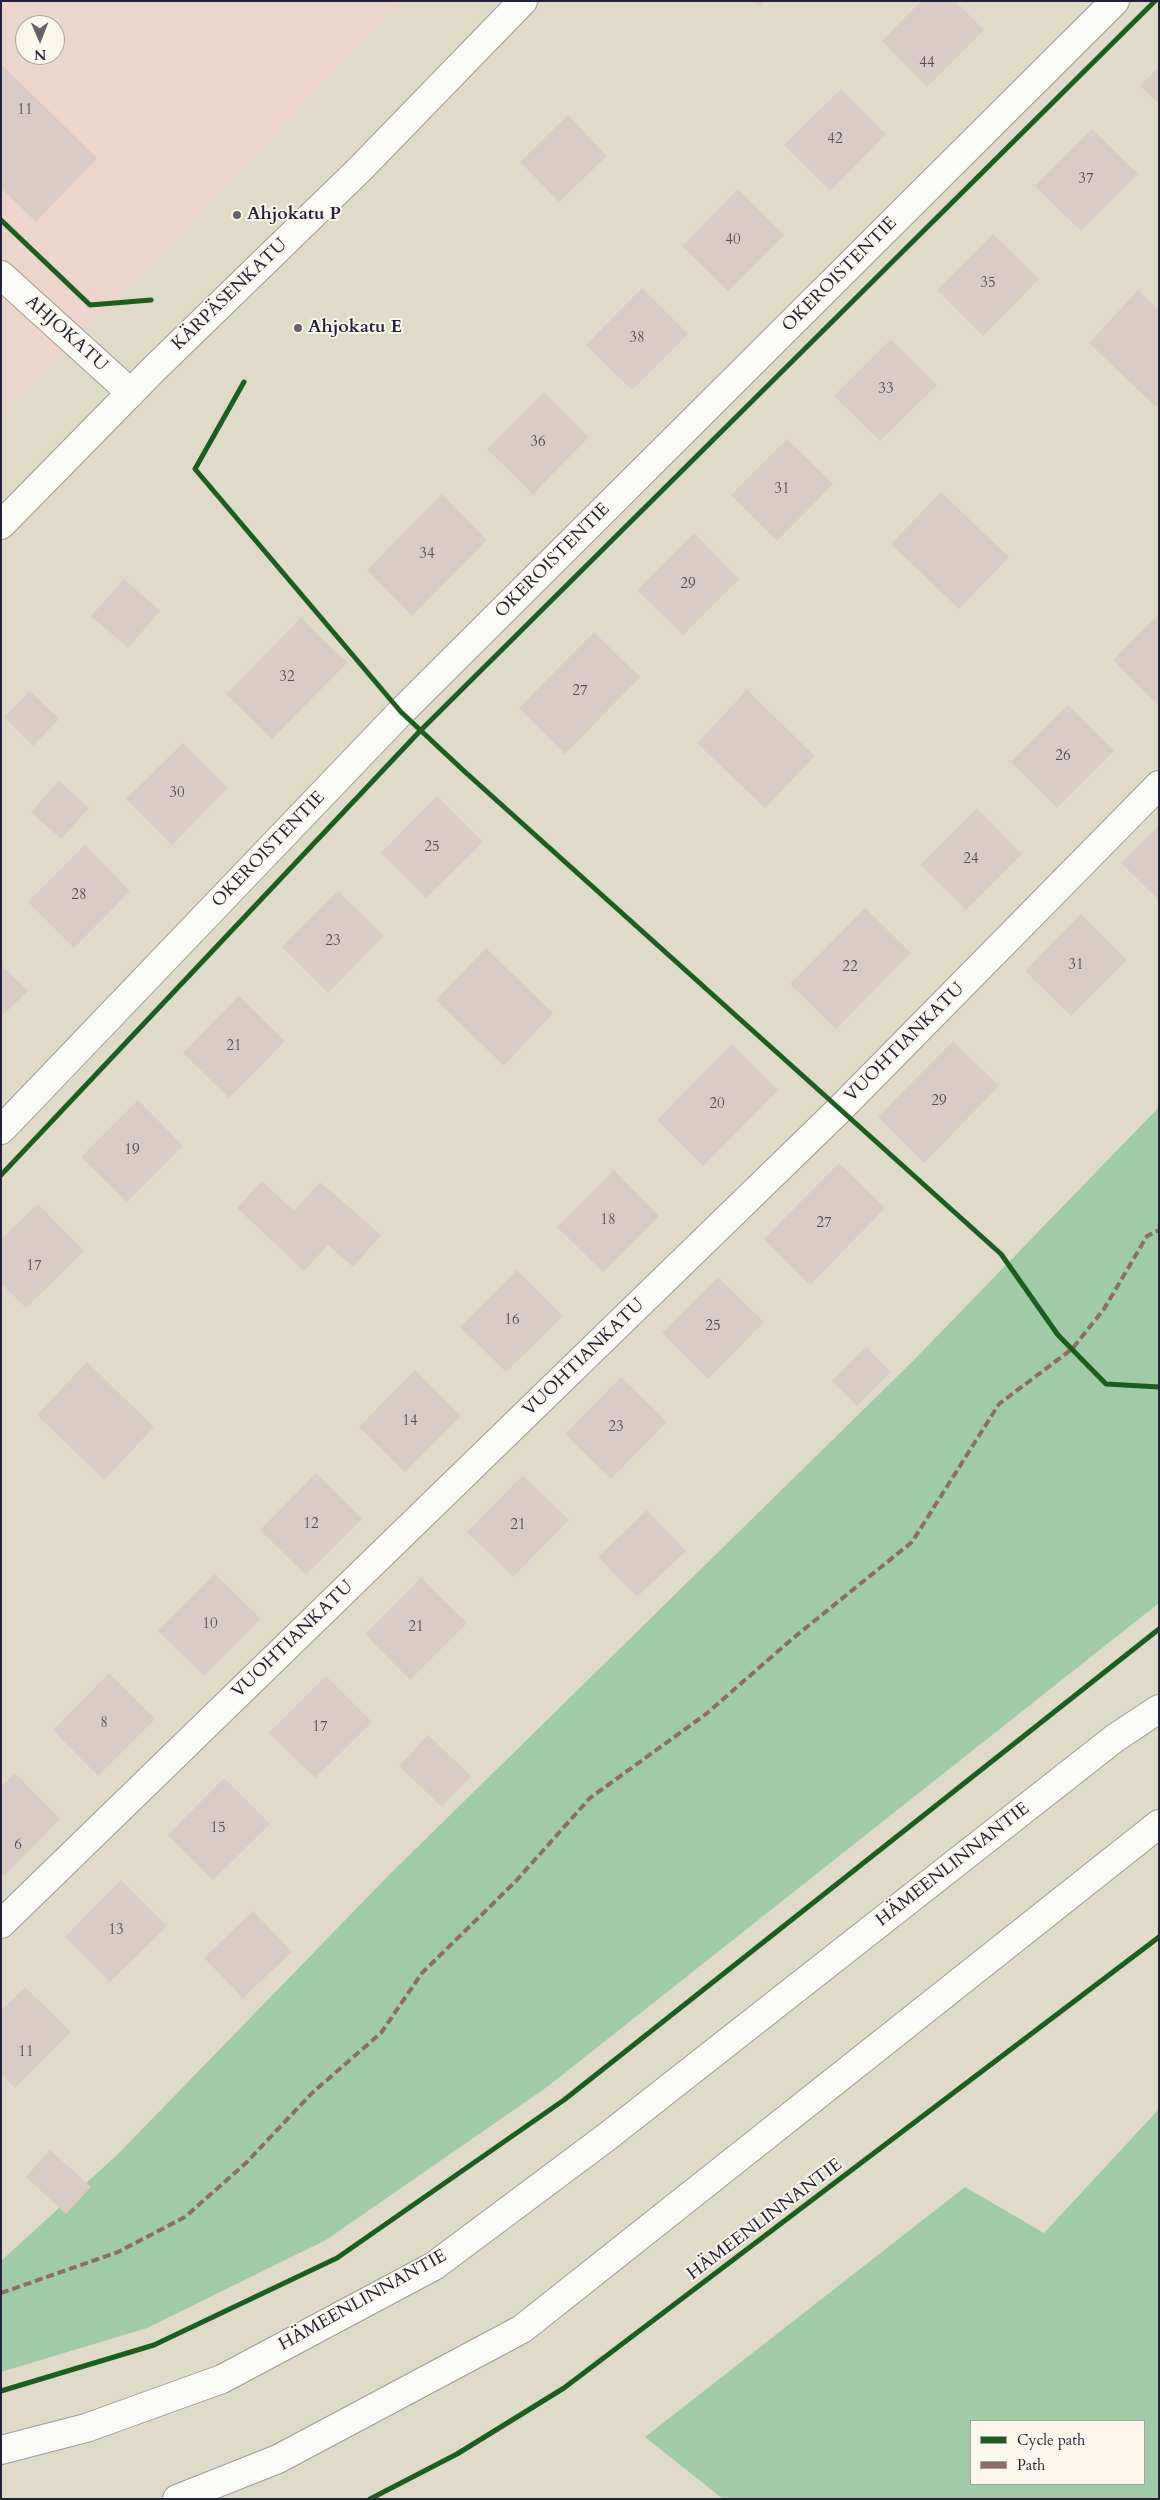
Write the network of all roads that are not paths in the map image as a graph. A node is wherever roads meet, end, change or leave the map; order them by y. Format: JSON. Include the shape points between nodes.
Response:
{"nodes":[{"id":1,"x":523,"y":1,"type":"edge"},
{"id":2,"x":1115,"y":1,"type":"edge"},
{"id":3,"x":1,"y":275,"type":"edge"},
{"id":4,"x":131,"y":393,"type":"junction"},
{"id":5,"x":1,"y":525,"type":"edge"},
{"id":6,"x":1159,"y":785,"type":"edge"},
{"id":7,"x":1,"y":1130,"type":"edge"},
{"id":8,"x":1159,"y":1709,"type":"edge"},
{"id":9,"x":1159,"y":1824,"type":"edge"},
{"id":10,"x":1,"y":1924,"type":"edge"},
{"id":11,"x":1,"y":2450,"type":"edge"},
{"id":12,"x":177,"y":2499,"type":"edge"}],
"edges":[{"from":1,"to":4,"type":"street","name":"KÄRPÄSENKATU","via":[[360,169]]},
{"from":2,"to":7,"type":"street","name":"OKEROISTENTIE","via":[[401,712]]},
{"from":3,"to":4,"type":"street","name":"AHJOKATU"},
{"from":4,"to":5,"type":"street","name":"KÄRPÄSENKATU"},
{"from":6,"to":10,"type":"street","name":"VUOHTIANKATU","via":[[839,1110]]},
{"from":8,"to":11,"type":"street","name":"HÄMEENLINNANTIE","via":[[1115,1738],[608,2136],[434,2266],[222,2379],[86,2428]]},
{"from":9,"to":12,"type":"street","via":[[522,2329],[278,2459]]}]}
